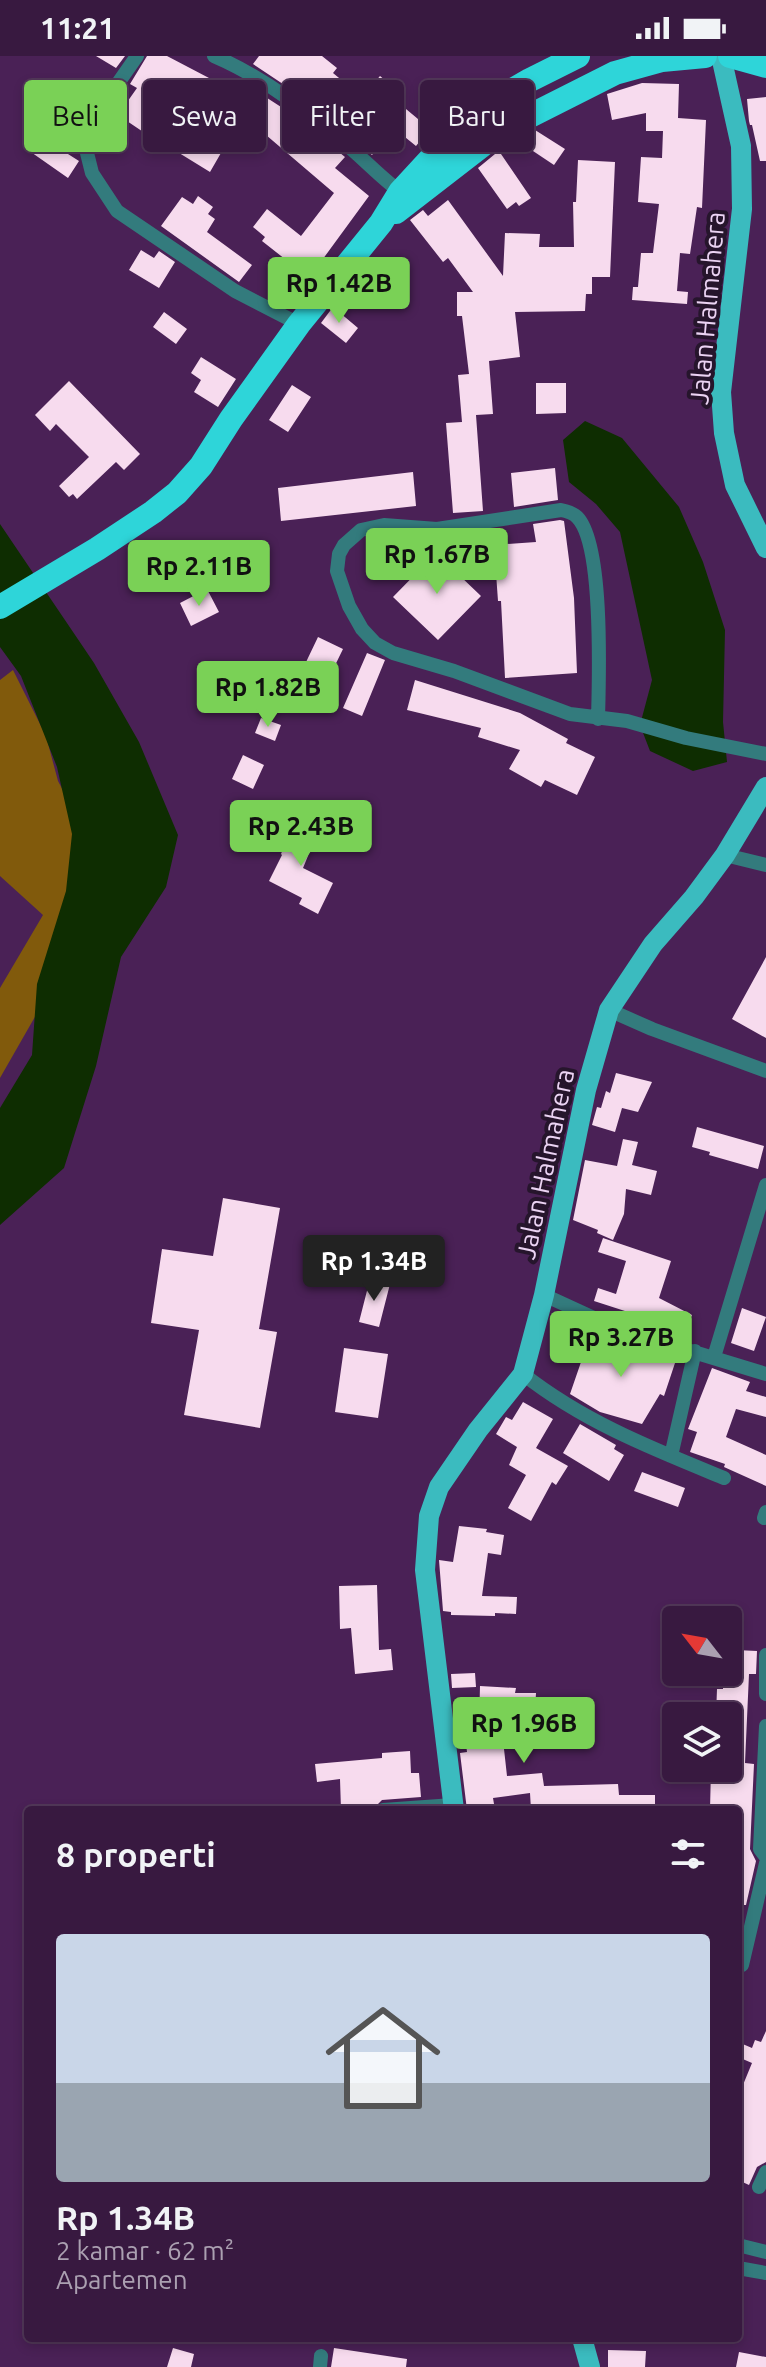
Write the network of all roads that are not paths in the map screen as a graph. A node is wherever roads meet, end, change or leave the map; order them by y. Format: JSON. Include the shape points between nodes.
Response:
{"nodes":[{"id":1,"x":137,"y":56,"type":"edge"},
{"id":2,"x":214,"y":56,"type":"edge"},
{"id":3,"x":578,"y":56,"type":"edge"},
{"id":4,"x":705,"y":56,"type":"edge"},
{"id":5,"x":732,"y":56,"type":"edge"},
{"id":6,"x":766,"y":66,"type":"edge"},
{"id":7,"x":406,"y":196,"type":"junction"},
{"id":8,"x":299,"y":324,"type":"junction"},
{"id":9,"x":763,"y":540,"type":"edge"},
{"id":10,"x":0,"y":607,"type":"edge"},
{"id":11,"x":598,"y":719,"type":"junction"},
{"id":12,"x":766,"y":754,"type":"edge"},
{"id":13,"x":766,"y":787,"type":"edge"},
{"id":14,"x":725,"y":855,"type":"junction"},
{"id":15,"x":766,"y":865,"type":"edge"},
{"id":16,"x":609,"y":1010,"type":"junction"},
{"id":17,"x":766,"y":1071,"type":"edge"},
{"id":18,"x":766,"y":1185,"type":"edge"},
{"id":19,"x":544,"y":1295,"type":"junction"},
{"id":20,"x":695,"y":1351,"type":"junction"},
{"id":21,"x":714,"y":1357,"type":"junction"},
{"id":22,"x":523,"y":1374,"type":"junction"},
{"id":23,"x":766,"y":1374,"type":"edge"},
{"id":24,"x":671,"y":1456,"type":"junction"},
{"id":25,"x":724,"y":1478,"type":"dead end"},
{"id":26,"x":766,"y":1655,"type":"edge"},
{"id":27,"x":766,"y":1694,"type":"edge"},
{"id":28,"x":766,"y":1726,"type":"edge"},
{"id":29,"x":453,"y":1806,"type":"edge"},
{"id":30,"x":766,"y":1860,"type":"edge"},
{"id":31,"x":742,"y":1965,"type":"dead end"},
{"id":32,"x":766,"y":2172,"type":"edge"},
{"id":33,"x":759,"y":2187,"type":"dead end"},
{"id":34,"x":742,"y":2246,"type":"edge"},
{"id":35,"x":766,"y":2252,"type":"edge"},
{"id":36,"x":742,"y":2269,"type":"edge"},
{"id":37,"x":766,"y":2273,"type":"edge"},
{"id":38,"x":583,"y":2342,"type":"edge"},
{"id":39,"x":590,"y":2367,"type":"edge"}],
"edges":[{"from":1,"to":8,"type":"street","via":[[88,126],[85,145],[92,173],[117,211],[235,291]]},
{"from":2,"to":7,"type":"street","via":[[266,82]]},
{"from":3,"to":7,"type":"highway","via":[[470,119]]},
{"from":4,"to":7,"type":"highway","via":[[662,60],[615,73],[502,130]]},
{"from":5,"to":6,"type":"highway"},
{"from":5,"to":9,"type":"main road","name":"Jalan Halmahera","via":[[742,209],[722,406],[735,485]]},
{"from":7,"to":8,"type":"highway"},
{"from":8,"to":10,"type":"highway","via":[[177,493]]},
{"from":11,"to":11,"type":"street","via":[[600,616],[590,549],[576,515],[561,510],[437,529],[384,525],[361,530],[344,545],[337,571],[349,606],[375,643],[570,714]]},
{"from":11,"to":12,"type":"street"},
{"from":13,"to":14,"type":"main road","name":"Jalan Halmahera"},
{"from":14,"to":15,"type":"street"},
{"from":14,"to":16,"type":"main road","name":"Jalan Halmahera","via":[[653,944]]},
{"from":16,"to":17,"type":"street"},
{"from":16,"to":19,"type":"main road","name":"Jalan Halmahera","via":[[586,1090]]},
{"from":18,"to":21,"type":"street"},
{"from":19,"to":20,"type":"street","via":[[618,1329]]},
{"from":19,"to":22,"type":"main road","name":"Jalan Halmahera"},
{"from":20,"to":21,"type":"street"},
{"from":20,"to":24,"type":"street"},
{"from":21,"to":23,"type":"street"},
{"from":22,"to":24,"type":"street","via":[[579,1413]]},
{"from":22,"to":29,"type":"main road","name":"Jalan Halmahera","via":[[439,1487],[429,1516],[426,1583]]},
{"from":24,"to":25,"type":"street"},
{"from":26,"to":27,"type":"street"},
{"from":28,"to":30,"type":"street","via":[[760,1849]]},
{"from":30,"to":31,"type":"street"},
{"from":32,"to":33,"type":"street"},
{"from":34,"to":35,"type":"street"},
{"from":36,"to":37,"type":"street"},
{"from":38,"to":39,"type":"main road"}]}
